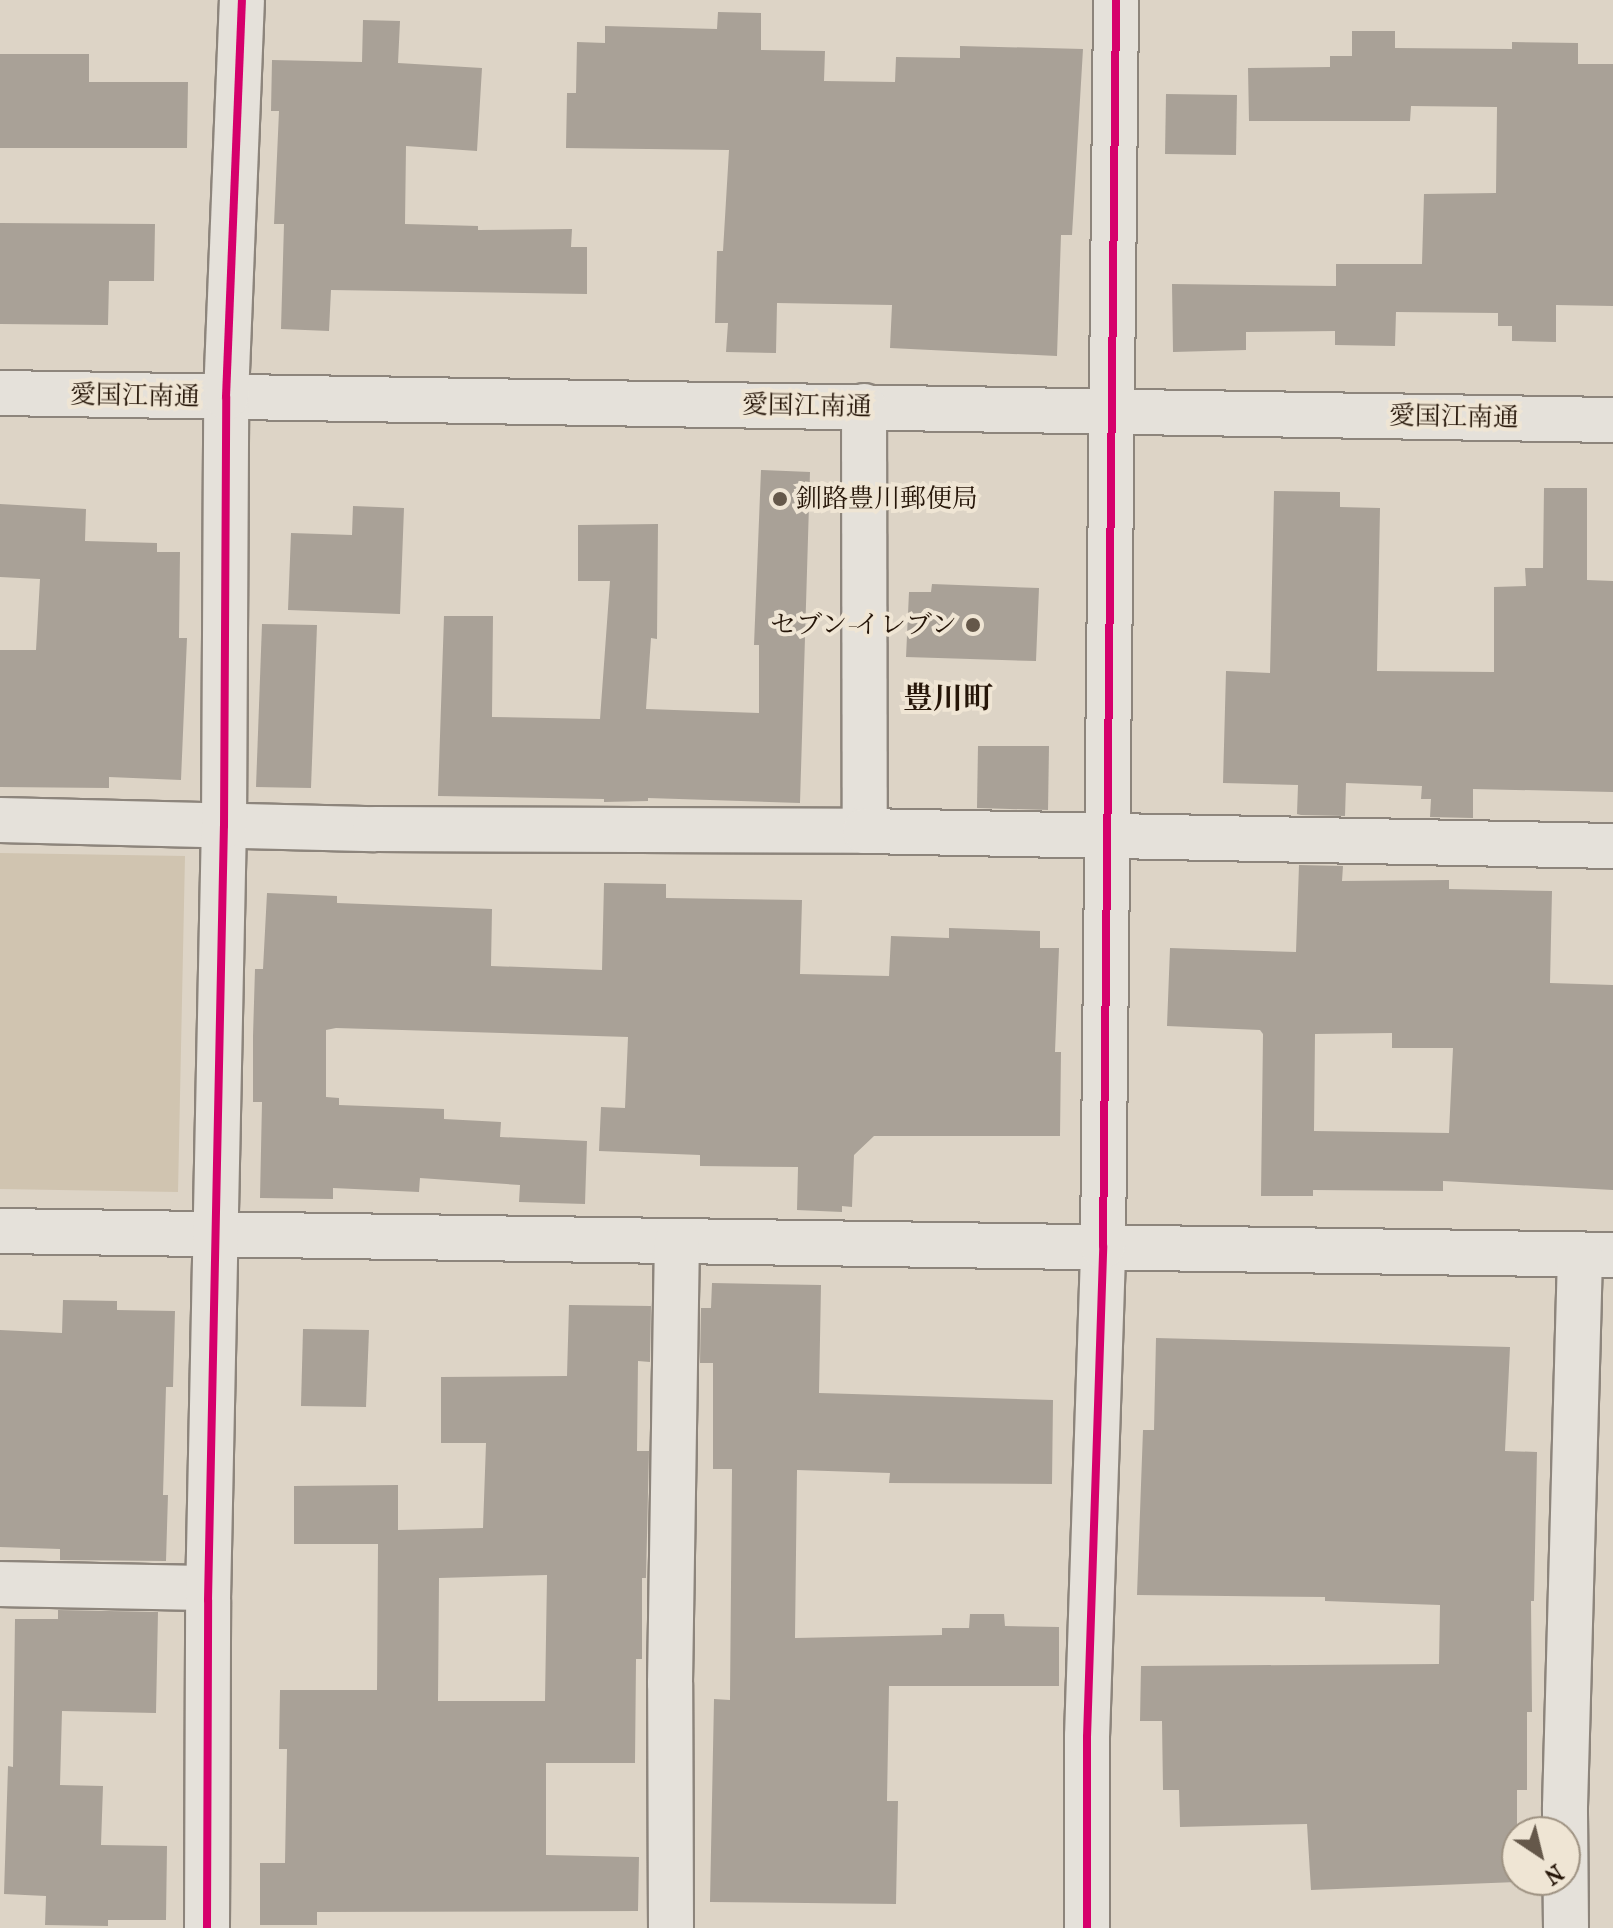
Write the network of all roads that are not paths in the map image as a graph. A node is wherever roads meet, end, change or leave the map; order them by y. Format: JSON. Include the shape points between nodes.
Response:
{"nodes":[{"id":1,"x":242,"y":0,"type":"edge"},
{"id":2,"x":1116,"y":0,"type":"edge"},
{"id":3,"x":0,"y":393,"type":"edge"},
{"id":4,"x":226,"y":397,"type":"junction"},
{"id":5,"x":864,"y":406,"type":"junction"},
{"id":6,"x":1111,"y":411,"type":"junction"},
{"id":7,"x":1613,"y":420,"type":"edge"},
{"id":8,"x":0,"y":820,"type":"edge"},
{"id":9,"x":224,"y":826,"type":"junction"},
{"id":10,"x":865,"y":831,"type":"junction"},
{"id":11,"x":1107,"y":837,"type":"junction"},
{"id":12,"x":1613,"y":846,"type":"edge"},
{"id":13,"x":0,"y":1231,"type":"edge"},
{"id":14,"x":215,"y":1235,"type":"junction"},
{"id":15,"x":677,"y":1241,"type":"junction"},
{"id":16,"x":1103,"y":1246,"type":"junction"},
{"id":17,"x":1596,"y":1255,"type":"edge"},
{"id":18,"x":0,"y":1584,"type":"edge"},
{"id":19,"x":208,"y":1588,"type":"junction"},
{"id":20,"x":207,"y":1928,"type":"edge"},
{"id":21,"x":671,"y":1928,"type":"edge"},
{"id":22,"x":1087,"y":1928,"type":"edge"},
{"id":23,"x":1566,"y":1928,"type":"edge"}],
"edges":[{"from":1,"to":4,"type":"street"},
{"from":2,"to":6,"type":"street"},
{"from":3,"to":4,"type":"street","name":"愛国江南通"},
{"from":4,"to":5,"type":"street","name":"愛国江南通"},
{"from":4,"to":9,"type":"street"},
{"from":5,"to":6,"type":"street","name":"愛国江南通"},
{"from":5,"to":10,"type":"street"},
{"from":6,"to":7,"type":"street","name":"愛国江南通"},
{"from":6,"to":11,"type":"street"},
{"from":8,"to":9,"type":"street"},
{"from":9,"to":10,"type":"street"},
{"from":9,"to":14,"type":"street"},
{"from":10,"to":11,"type":"street"},
{"from":11,"to":12,"type":"street"},
{"from":11,"to":16,"type":"street"},
{"from":13,"to":14,"type":"street"},
{"from":14,"to":15,"type":"street"},
{"from":14,"to":19,"type":"street"},
{"from":15,"to":16,"type":"street"},
{"from":15,"to":21,"type":"street"},
{"from":16,"to":17,"type":"street"},
{"from":16,"to":22,"type":"street","via":[[1087,1737]]},
{"from":17,"to":23,"type":"street","via":[[1565,1807]]},
{"from":18,"to":19,"type":"street"},
{"from":19,"to":20,"type":"street"}]}
